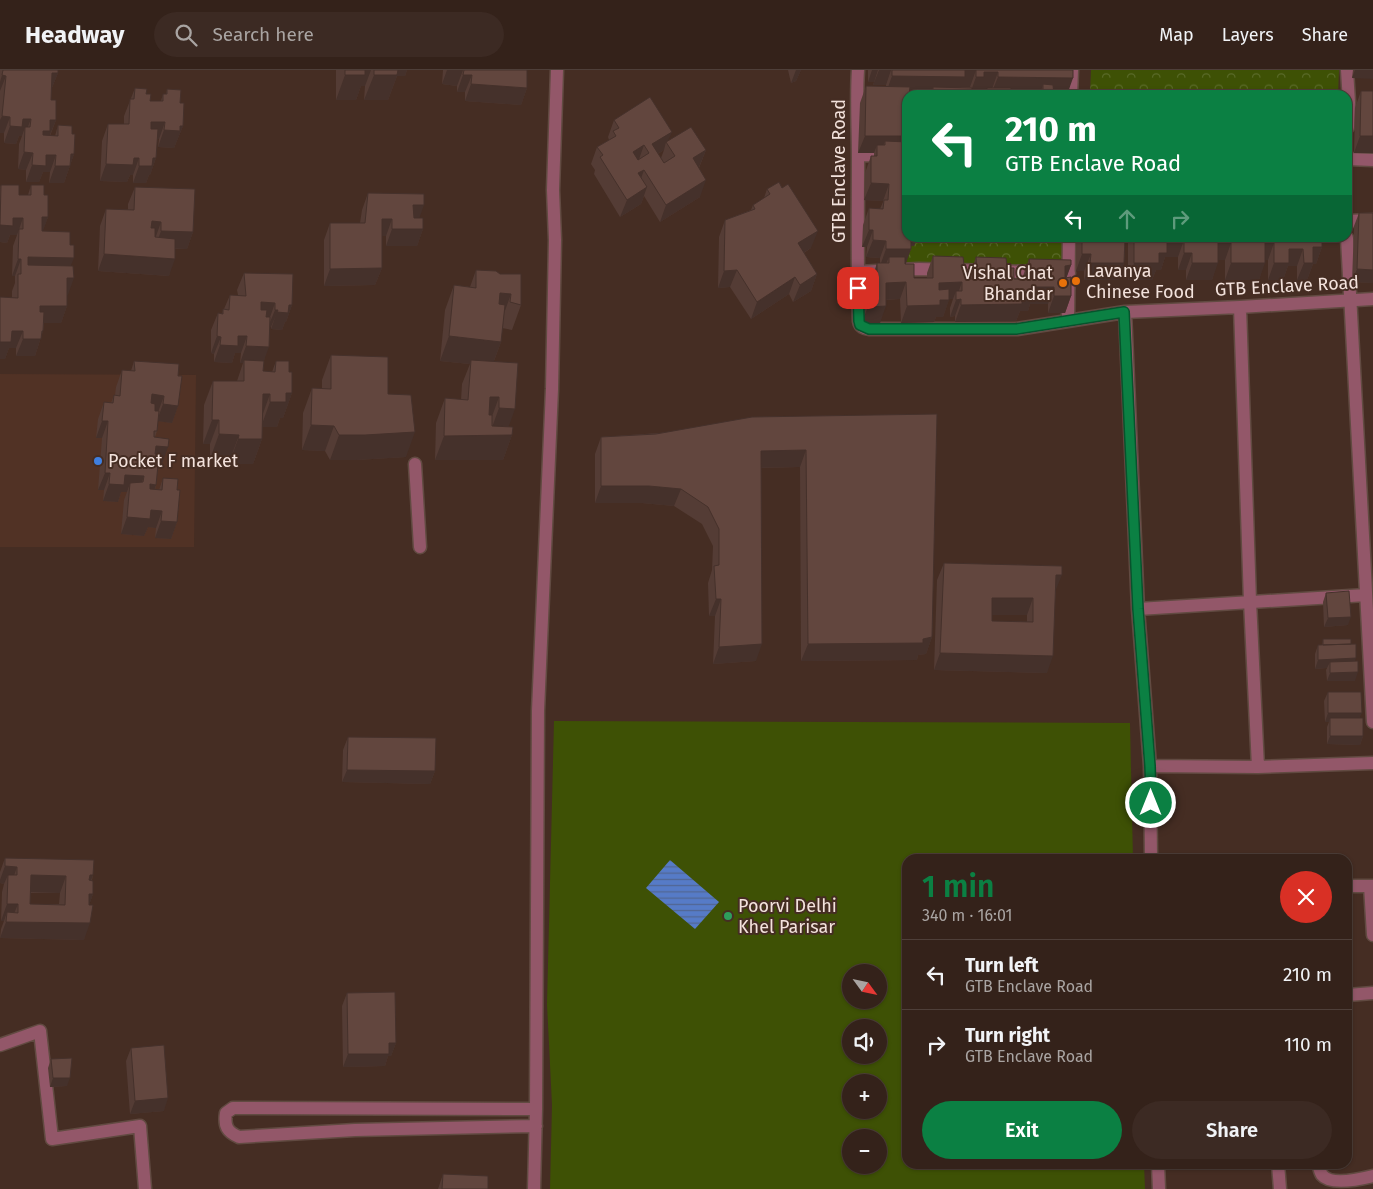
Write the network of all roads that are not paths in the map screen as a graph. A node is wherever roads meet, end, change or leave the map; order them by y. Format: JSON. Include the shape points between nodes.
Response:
{"nodes":[{"id":1,"x":557,"y":70,"type":"edge"},
{"id":2,"x":858,"y":70,"type":"edge"},
{"id":3,"x":1072,"y":70,"type":"edge"},
{"id":4,"x":1348,"y":70,"type":"edge"},
{"id":5,"x":1071,"y":90,"type":"edge"},
{"id":6,"x":1349,"y":90,"type":"edge"},
{"id":7,"x":856,"y":95,"type":"junction"},
{"id":8,"x":873,"y":96,"type":"edge"},
{"id":9,"x":1352,"y":102,"type":"edge"},
{"id":10,"x":1365,"y":102,"type":"edge"},
{"id":11,"x":858,"y":155,"type":"junction"},
{"id":12,"x":902,"y":156,"type":"edge"},
{"id":13,"x":1352,"y":159,"type":"edge"},
{"id":14,"x":1373,"y":160,"type":"edge"},
{"id":15,"x":1352,"y":220,"type":"edge"},
{"id":16,"x":1373,"y":220,"type":"edge"},
{"id":17,"x":1069,"y":242,"type":"edge"},
{"id":18,"x":1347,"y":242,"type":"edge"},
{"id":19,"x":857,"y":272,"type":"junction"},
{"id":20,"x":1069,"y":272,"type":"junction"},
{"id":21,"x":1351,"y":299,"type":"junction"},
{"id":22,"x":1373,"y":299,"type":"edge"},
{"id":23,"x":1240,"y":307,"type":"junction"},
{"id":24,"x":1124,"y":312,"type":"junction"},
{"id":25,"x":1068,"y":320,"type":"junction"},
{"id":26,"x":415,"y":464,"type":"dead end"},
{"id":27,"x":1367,"y":478,"type":"edge"},
{"id":28,"x":420,"y":547,"type":"dead end"},
{"id":29,"x":1366,"y":595,"type":"junction"},
{"id":30,"x":1250,"y":601,"type":"junction"},
{"id":31,"x":1138,"y":609,"type":"junction"},
{"id":32,"x":1372,"y":695,"type":"edge"},
{"id":33,"x":1373,"y":722,"type":"edge"},
{"id":34,"x":1373,"y":763,"type":"edge"},
{"id":35,"x":1150,"y":766,"type":"junction"},
{"id":36,"x":1258,"y":767,"type":"junction"},
{"id":37,"x":1151,"y":854,"type":"edge"},
{"id":38,"x":1352,"y":886,"type":"edge"},
{"id":39,"x":1372,"y":886,"type":"edge"},
{"id":40,"x":1373,"y":935,"type":"edge"},
{"id":41,"x":1373,"y":993,"type":"edge"},
{"id":42,"x":1352,"y":994,"type":"edge"},
{"id":43,"x":0,"y":1045,"type":"edge"},
{"id":44,"x":536,"y":1109,"type":"junction"},
{"id":45,"x":536,"y":1126,"type":"junction"},
{"id":46,"x":1158,"y":1169,"type":"edge"},
{"id":47,"x":1278,"y":1169,"type":"edge"},
{"id":48,"x":1320,"y":1169,"type":"edge"},
{"id":49,"x":1373,"y":1176,"type":"edge"},
{"id":50,"x":145,"y":1189,"type":"edge"},
{"id":51,"x":534,"y":1189,"type":"edge"},
{"id":52,"x":1159,"y":1189,"type":"edge"},
{"id":53,"x":1280,"y":1189,"type":"edge"}],
"edges":[{"from":1,"to":44,"type":"street","via":[[552,389],[538,712]]},
{"from":2,"to":7,"type":"street","name":"GTB Enclave Road"},
{"from":3,"to":5,"type":"street"},
{"from":4,"to":6,"type":"street"},
{"from":7,"to":8,"type":"street"},
{"from":7,"to":11,"type":"street","name":"GTB Enclave Road"},
{"from":9,"to":10,"type":"street"},
{"from":11,"to":12,"type":"street"},
{"from":11,"to":19,"type":"street","name":"GTB Enclave Road"},
{"from":13,"to":14,"type":"street"},
{"from":15,"to":16,"type":"street"},
{"from":17,"to":20,"type":"street"},
{"from":18,"to":21,"type":"street"},
{"from":19,"to":20,"type":"street","via":[[919,269]]},
{"from":19,"to":25,"type":"street","name":"GTB Enclave Road","via":[[859,321],[869,329],[1016,329]]},
{"from":20,"to":25,"type":"street"},
{"from":21,"to":22,"type":"street","name":"GTB Enclave Road"},
{"from":21,"to":23,"type":"street","name":"GTB Enclave Road"},
{"from":21,"to":27,"type":"street"},
{"from":23,"to":24,"type":"street","name":"GTB Enclave Road"},
{"from":23,"to":30,"type":"street"},
{"from":24,"to":25,"type":"street","name":"GTB Enclave Road"},
{"from":24,"to":31,"type":"street"},
{"from":26,"to":28,"type":"street"},
{"from":27,"to":29,"type":"street"},
{"from":29,"to":30,"type":"street"},
{"from":29,"to":32,"type":"street"},
{"from":30,"to":31,"type":"street"},
{"from":30,"to":36,"type":"street"},
{"from":31,"to":35,"type":"street"},
{"from":32,"to":33,"type":"street"},
{"from":34,"to":36,"type":"street"},
{"from":35,"to":36,"type":"street"},
{"from":35,"to":37,"type":"street"},
{"from":38,"to":39,"type":"street"},
{"from":39,"to":40,"type":"street"},
{"from":41,"to":42,"type":"street"},
{"from":43,"to":50,"type":"street","via":[[40,1031],[52,1139],[140,1126]]},
{"from":44,"to":45,"type":"street"},
{"from":44,"to":45,"type":"street","via":[[234,1108],[226,1113],[224,1123],[229,1132],[239,1137],[355,1130]]},
{"from":45,"to":51,"type":"street"},
{"from":46,"to":52,"type":"street"},
{"from":47,"to":53,"type":"street"},
{"from":48,"to":49,"type":"street","via":[[1329,1180],[1341,1182]]}]}
